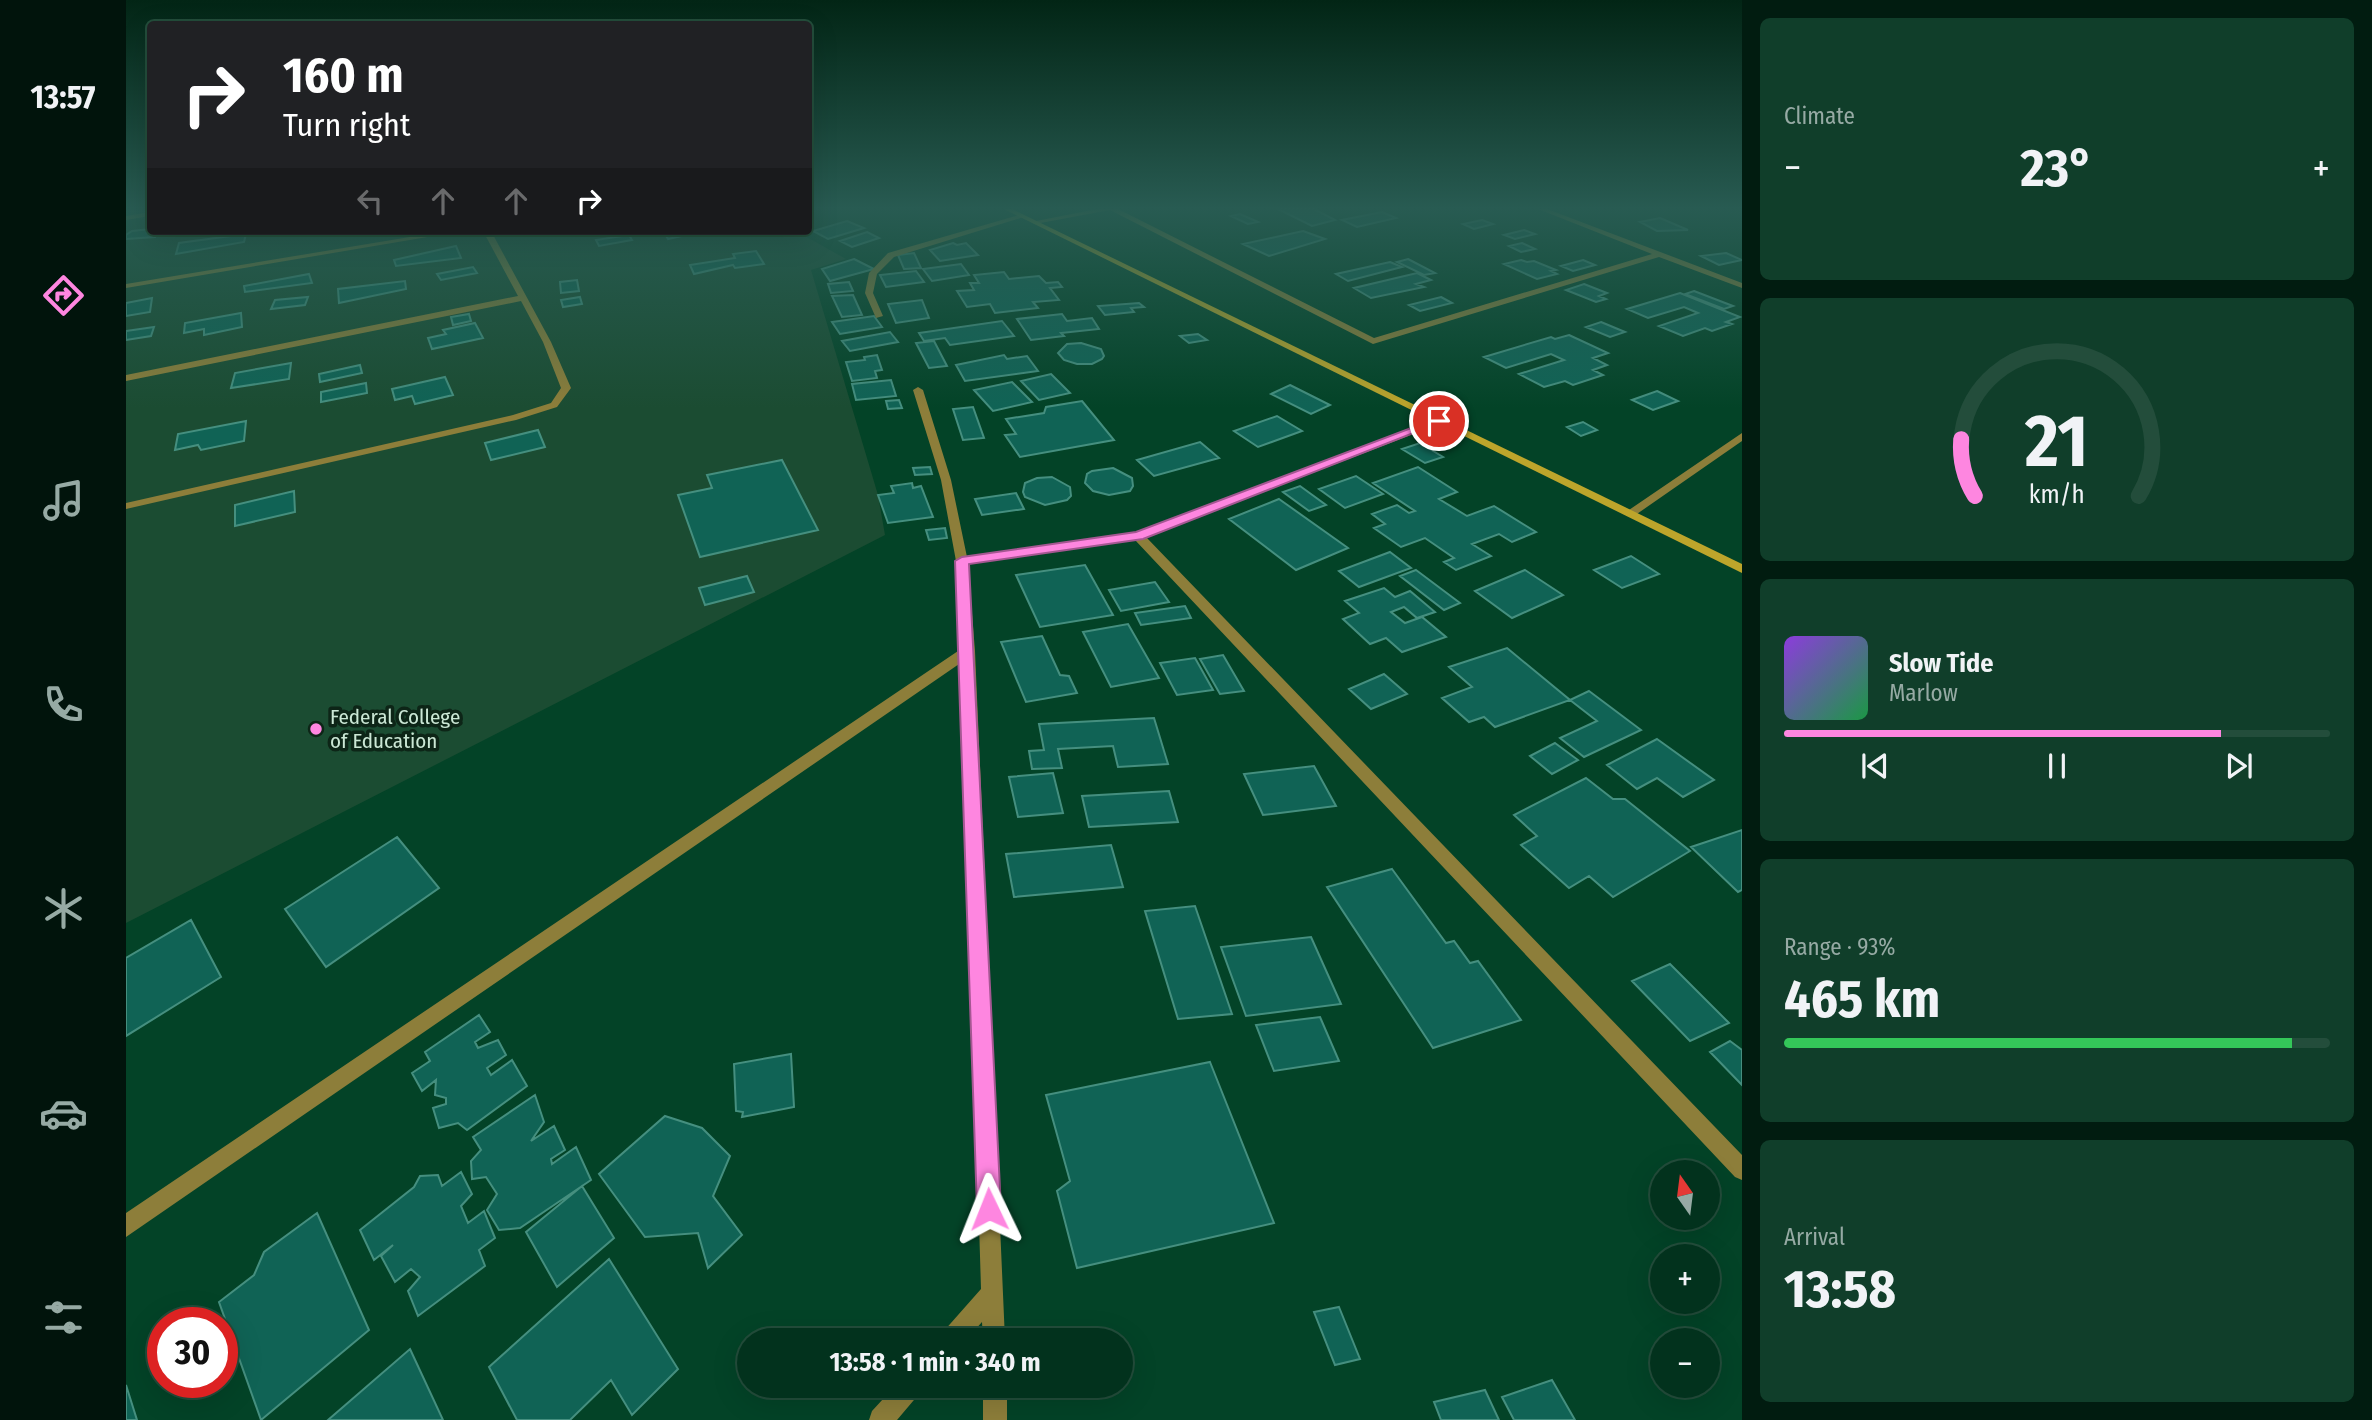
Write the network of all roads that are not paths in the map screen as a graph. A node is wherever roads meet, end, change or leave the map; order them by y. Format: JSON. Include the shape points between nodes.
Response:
{"nodes":[{"id":1,"x":191,"y":275,"type":"edge"},
{"id":2,"x":511,"y":275,"type":"edge"},
{"id":3,"x":873,"y":275,"type":"edge"},
{"id":4,"x":1143,"y":275,"type":"edge"},
{"id":5,"x":1244,"y":275,"type":"edge"},
{"id":6,"x":1590,"y":275,"type":"edge"},
{"id":7,"x":1714,"y":275,"type":"edge"},
{"id":8,"x":126,"y":286,"type":"edge"},
{"id":9,"x":1742,"y":286,"type":"edge"},
{"id":10,"x":523,"y":298,"type":"junction"},
{"id":11,"x":880,"y":316,"type":"dead end"},
{"id":12,"x":126,"y":378,"type":"edge"},
{"id":13,"x":918,"y":390,"type":"dead end"},
{"id":14,"x":1439,"y":421,"type":"junction"},
{"id":15,"x":1742,"y":436,"type":"edge"},
{"id":16,"x":126,"y":506,"type":"edge"},
{"id":17,"x":1630,"y":514,"type":"junction"},
{"id":18,"x":1138,"y":536,"type":"junction"},
{"id":19,"x":962,"y":561,"type":"junction"},
{"id":20,"x":1742,"y":569,"type":"edge"},
{"id":21,"x":968,"y":651,"type":"junction"},
{"id":22,"x":1742,"y":1170,"type":"edge"},
{"id":23,"x":126,"y":1226,"type":"edge"},
{"id":24,"x":992,"y":1293,"type":"junction"},
{"id":25,"x":961,"y":1328,"type":"edge"},
{"id":26,"x":993,"y":1328,"type":"edge"},
{"id":27,"x":900,"y":1398,"type":"edge"},
{"id":28,"x":995,"y":1398,"type":"edge"},
{"id":29,"x":881,"y":1420,"type":"edge"},
{"id":30,"x":995,"y":1420,"type":"edge"}],
"edges":[{"from":1,"to":8,"type":"street"},
{"from":2,"to":10,"type":"street"},
{"from":3,"to":11,"type":"street","via":[[869,293]]},
{"from":4,"to":14,"type":"main road"},
{"from":5,"to":6,"type":"street","via":[[1373,341]]},
{"from":7,"to":9,"type":"street"},
{"from":10,"to":12,"type":"street"},
{"from":10,"to":16,"type":"street","via":[[566,388],[554,405]]},
{"from":13,"to":19,"type":"street","via":[[946,480]]},
{"from":14,"to":17,"type":"main road"},
{"from":14,"to":18,"type":"street"},
{"from":15,"to":17,"type":"street"},
{"from":17,"to":20,"type":"main road"},
{"from":18,"to":19,"type":"street"},
{"from":18,"to":22,"type":"street"},
{"from":19,"to":21,"type":"street"},
{"from":21,"to":23,"type":"street"},
{"from":21,"to":24,"type":"street"},
{"from":24,"to":25,"type":"street"},
{"from":24,"to":26,"type":"street"},
{"from":27,"to":29,"type":"street"},
{"from":28,"to":30,"type":"street"}]}
